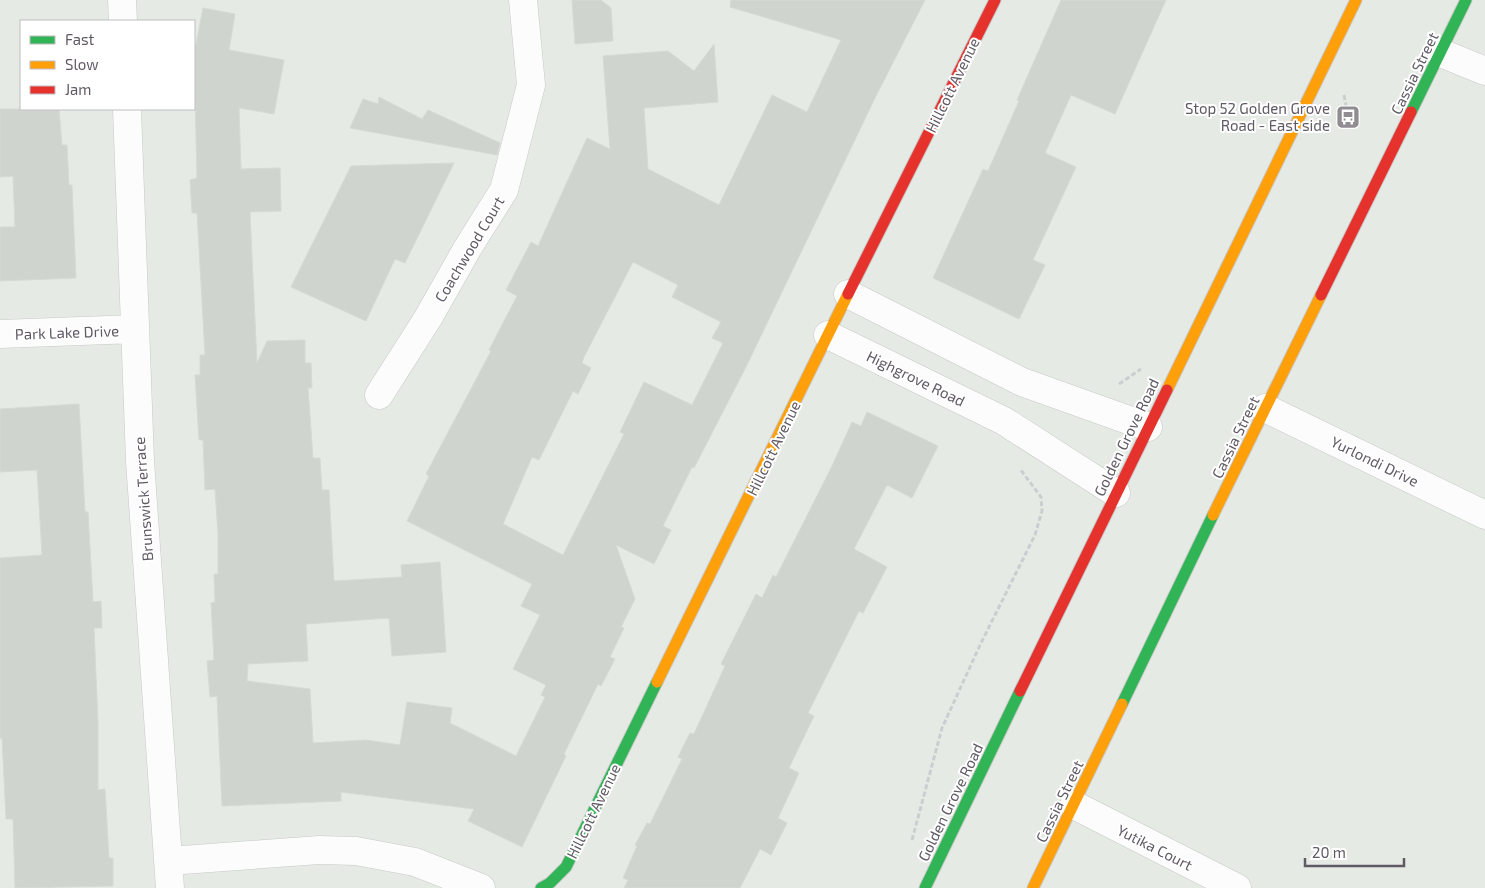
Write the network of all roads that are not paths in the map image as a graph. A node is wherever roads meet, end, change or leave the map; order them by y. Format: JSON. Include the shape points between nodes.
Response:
{"nodes":[{"id":1,"x":122,"y":0,"type":"edge"},
{"id":2,"x":523,"y":0,"type":"edge"},
{"id":3,"x":995,"y":0,"type":"edge"},
{"id":4,"x":1356,"y":0,"type":"edge"},
{"id":5,"x":1466,"y":0,"type":"edge"},
{"id":6,"x":123,"y":20,"type":"edge"},
{"id":7,"x":1441,"y":53,"type":"junction"},
{"id":8,"x":1485,"y":71,"type":"edge"},
{"id":9,"x":127,"y":110,"type":"edge"},
{"id":10,"x":848,"y":294,"type":"junction"},
{"id":11,"x":134,"y":329,"type":"junction"},
{"id":12,"x":0,"y":334,"type":"edge"},
{"id":13,"x":828,"y":335,"type":"junction"},
{"id":14,"x":1022,"y":382,"type":"junction"},
{"id":15,"x":379,"y":395,"type":"dead end"},
{"id":16,"x":1265,"y":408,"type":"junction"},
{"id":17,"x":1004,"y":421,"type":"junction"},
{"id":18,"x":1148,"y":426,"type":"junction"},
{"id":19,"x":1116,"y":493,"type":"junction"},
{"id":20,"x":1485,"y":515,"type":"edge"},
{"id":21,"x":1074,"y":805,"type":"junction"},
{"id":22,"x":168,"y":861,"type":"junction"},
{"id":23,"x":170,"y":888,"type":"edge"},
{"id":24,"x":481,"y":888,"type":"edge"},
{"id":25,"x":541,"y":888,"type":"edge"},
{"id":26,"x":925,"y":888,"type":"edge"},
{"id":27,"x":1033,"y":888,"type":"edge"},
{"id":28,"x":1237,"y":888,"type":"edge"}],
"edges":[{"from":1,"to":6,"type":"street"},
{"from":2,"to":15,"type":"street","name":"Coachwood Court","via":[[531,85],[504,190]]},
{"from":3,"to":10,"type":"street","name":"Hillcott Avenue"},
{"from":4,"to":18,"type":"street","name":"Golden Grove Road"},
{"from":5,"to":7,"type":"street","name":"Cassia Street"},
{"from":7,"to":8,"type":"street"},
{"from":7,"to":16,"type":"street","name":"Cassia Street"},
{"from":9,"to":11,"type":"street","name":"Brunswick Terrace"},
{"from":10,"to":13,"type":"street","name":"Hillcott Avenue"},
{"from":10,"to":14,"type":"street"},
{"from":11,"to":12,"type":"street","name":"Park Lake Drive"},
{"from":11,"to":22,"type":"street","name":"Brunswick Terrace"},
{"from":13,"to":17,"type":"street","name":"Highgrove Road"},
{"from":13,"to":25,"type":"street","name":"Hillcott Avenue","via":[[566,867]]},
{"from":14,"to":17,"type":"street"},
{"from":14,"to":18,"type":"street"},
{"from":16,"to":20,"type":"street","name":"Yurlondi Drive"},
{"from":16,"to":21,"type":"street","name":"Cassia Street"},
{"from":17,"to":19,"type":"street","name":"Highgrove Road"},
{"from":18,"to":19,"type":"street","name":"Golden Grove Road"},
{"from":19,"to":26,"type":"street","name":"Golden Grove Road"},
{"from":21,"to":27,"type":"street","name":"Cassia Street"},
{"from":21,"to":28,"type":"street","name":"Yutika Court"},
{"from":22,"to":23,"type":"street","name":"Brunswick Terrace"},
{"from":22,"to":24,"type":"street","via":[[319,850],[356,851],[415,862]]}]}
